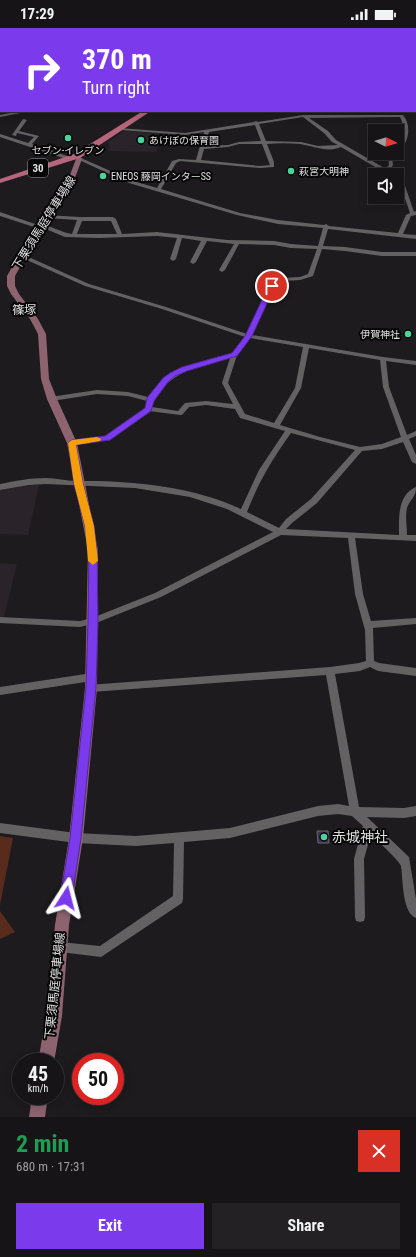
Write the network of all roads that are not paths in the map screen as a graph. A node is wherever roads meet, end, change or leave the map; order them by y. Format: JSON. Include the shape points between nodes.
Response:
{"nodes":[{"id":1,"x":23,"y":112,"type":"edge"},
{"id":2,"x":146,"y":112,"type":"edge"},
{"id":3,"x":301,"y":112,"type":"edge"},
{"id":4,"x":0,"y":116,"type":"edge"},
{"id":5,"x":303,"y":116,"type":"junction"},
{"id":6,"x":25,"y":120,"type":"dead end"},
{"id":7,"x":256,"y":122,"type":"junction"},
{"id":8,"x":121,"y":129,"type":"junction"},
{"id":9,"x":207,"y":130,"type":"junction"},
{"id":10,"x":17,"y":132,"type":"junction"},
{"id":11,"x":0,"y":135,"type":"edge"},
{"id":12,"x":10,"y":138,"type":"junction"},
{"id":13,"x":264,"y":143,"type":"junction"},
{"id":14,"x":29,"y":144,"type":"junction"},
{"id":15,"x":404,"y":144,"type":"edge"},
{"id":16,"x":341,"y":145,"type":"junction"},
{"id":17,"x":202,"y":148,"type":"junction"},
{"id":18,"x":75,"y":158,"type":"junction"},
{"id":19,"x":198,"y":161,"type":"junction"},
{"id":20,"x":382,"y":168,"type":"edge"},
{"id":21,"x":0,"y":181,"type":"edge"},
{"id":22,"x":404,"y":188,"type":"edge"},
{"id":23,"x":158,"y":190,"type":"junction"},
{"id":24,"x":414,"y":213,"type":"edge"},
{"id":25,"x":0,"y":214,"type":"edge"},
{"id":26,"x":80,"y":218,"type":"junction"},
{"id":27,"x":42,"y":223,"type":"junction"},
{"id":28,"x":326,"y":226,"type":"junction"},
{"id":29,"x":400,"y":234,"type":"junction"},
{"id":30,"x":74,"y":235,"type":"junction"},
{"id":31,"x":120,"y":235,"type":"junction"},
{"id":32,"x":180,"y":237,"type":"junction"},
{"id":33,"x":416,"y":237,"type":"edge"},
{"id":34,"x":205,"y":239,"type":"junction"},
{"id":35,"x":237,"y":243,"type":"junction"},
{"id":36,"x":321,"y":247,"type":"junction"},
{"id":37,"x":416,"y":254,"type":"edge"},
{"id":38,"x":22,"y":256,"type":"junction"},
{"id":39,"x":173,"y":258,"type":"dead end"},
{"id":40,"x":193,"y":262,"type":"dead end"},
{"id":41,"x":222,"y":270,"type":"dead end"},
{"id":42,"x":248,"y":336,"type":"junction"},
{"id":43,"x":306,"y":346,"type":"junction"},
{"id":44,"x":234,"y":355,"type":"junction"},
{"id":45,"x":383,"y":358,"type":"junction"},
{"id":46,"x":416,"y":363,"type":"edge"},
{"id":47,"x":52,"y":399,"type":"junction"},
{"id":48,"x":150,"y":400,"type":"junction"},
{"id":49,"x":238,"y":407,"type":"junction"},
{"id":50,"x":148,"y":410,"type":"junction"},
{"id":51,"x":276,"y":426,"type":"junction"},
{"id":52,"x":289,"y":430,"type":"junction"},
{"id":53,"x":416,"y":433,"type":"edge"},
{"id":54,"x":405,"y":438,"type":"junction"},
{"id":55,"x":72,"y":443,"type":"junction"},
{"id":56,"x":360,"y":449,"type":"junction"},
{"id":57,"x":416,"y":462,"type":"edge"},
{"id":58,"x":79,"y":484,"type":"junction"},
{"id":59,"x":0,"y":487,"type":"edge"},
{"id":60,"x":415,"y":491,"type":"edge"},
{"id":61,"x":243,"y":513,"type":"junction"},
{"id":62,"x":280,"y":532,"type":"junction"},
{"id":63,"x":351,"y":535,"type":"junction"},
{"id":64,"x":403,"y":538,"type":"junction"},
{"id":65,"x":416,"y":538,"type":"edge"},
{"id":66,"x":0,"y":620,"type":"edge"},
{"id":67,"x":93,"y":621,"type":"junction"},
{"id":68,"x":416,"y":622,"type":"edge"},
{"id":69,"x":368,"y":625,"type":"junction"},
{"id":70,"x":370,"y":663,"type":"junction"},
{"id":71,"x":330,"y":671,"type":"junction"},
{"id":72,"x":416,"y":672,"type":"edge"},
{"id":73,"x":92,"y":677,"type":"junction"},
{"id":74,"x":91,"y":688,"type":"junction"},
{"id":75,"x":0,"y":691,"type":"edge"},
{"id":76,"x":416,"y":811,"type":"edge"},
{"id":77,"x":355,"y":812,"type":"junction"},
{"id":78,"x":368,"y":825,"type":"junction"},
{"id":79,"x":0,"y":828,"type":"edge"},
{"id":80,"x":76,"y":838,"type":"junction"},
{"id":81,"x":179,"y":838,"type":"junction"},
{"id":82,"x":416,"y":913,"type":"edge"},
{"id":83,"x":360,"y":917,"type":"dead end"},
{"id":84,"x":60,"y":947,"type":"junction"},
{"id":85,"x":48,"y":1053,"type":"edge"},
{"id":86,"x":39,"y":1105,"type":"edge"},
{"id":87,"x":37,"y":1117,"type":"edge"}],
"edges":[{"from":1,"to":4,"type":"street"},
{"from":2,"to":8,"type":"main road","number":"30"},
{"from":3,"to":5,"type":"street"},
{"from":5,"to":7,"type":"street"},
{"from":5,"to":15,"type":"street","via":[[401,116],[406,129]]},
{"from":5,"to":16,"type":"street"},
{"from":6,"to":10,"type":"street"},
{"from":7,"to":9,"type":"street"},
{"from":7,"to":13,"type":"street"},
{"from":8,"to":9,"type":"street","via":[[185,134]]},
{"from":8,"to":18,"type":"main road","number":"30"},
{"from":9,"to":17,"type":"street"},
{"from":10,"to":12,"type":"street"},
{"from":10,"to":14,"type":"street","via":[[37,136]]},
{"from":11,"to":12,"type":"street"},
{"from":12,"to":14,"type":"street"},
{"from":13,"to":16,"type":"street","via":[[301,143],[318,147]]},
{"from":13,"to":17,"type":"street","via":[[239,143]]},
{"from":13,"to":19,"type":"street","via":[[272,166]]},
{"from":14,"to":18,"type":"street"},
{"from":16,"to":20,"type":"street"},
{"from":17,"to":19,"type":"street"},
{"from":18,"to":21,"type":"main road","number":"30"},
{"from":18,"to":23,"type":"street","via":[[131,182]]},
{"from":18,"to":27,"type":"main road","name":"下栗須馬庭停車場線","via":[[70,183]]},
{"from":19,"to":23,"type":"street","via":[[174,162]]},
{"from":22,"to":24,"type":"street"},
{"from":23,"to":28,"type":"street","via":[[239,214],[278,222]]},
{"from":24,"to":29,"type":"street","via":[[409,215]]},
{"from":25,"to":27,"type":"street"},
{"from":26,"to":27,"type":"street"},
{"from":26,"to":30,"type":"street"},
{"from":26,"to":31,"type":"street","via":[[113,219]]},
{"from":27,"to":30,"type":"street","via":[[65,234]]},
{"from":27,"to":38,"type":"main road","name":"下栗須馬庭停車場線"},
{"from":28,"to":29,"type":"street"},
{"from":28,"to":36,"type":"street"},
{"from":29,"to":33,"type":"street"},
{"from":30,"to":31,"type":"street"},
{"from":31,"to":32,"type":"street","via":[[157,234]]},
{"from":32,"to":34,"type":"street"},
{"from":32,"to":39,"type":"street"},
{"from":34,"to":35,"type":"street"},
{"from":34,"to":40,"type":"street"},
{"from":35,"to":36,"type":"street"},
{"from":35,"to":41,"type":"street"},
{"from":36,"to":37,"type":"street","via":[[382,254]]},
{"from":36,"to":42,"type":"street","via":[[311,275],[304,279],[285,277],[272,286]]},
{"from":38,"to":42,"type":"street","via":[[86,285]]},
{"from":38,"to":47,"type":"main road","name":"下栗須馬庭停車場線","via":[[12,276],[11,286],[42,334],[45,379]]},
{"from":42,"to":43,"type":"street"},
{"from":42,"to":44,"type":"street"},
{"from":43,"to":45,"type":"street"},
{"from":43,"to":51,"type":"street","via":[[298,388]]},
{"from":44,"to":48,"type":"street","via":[[184,369],[172,375]]},
{"from":44,"to":49,"type":"street","via":[[225,383]]},
{"from":45,"to":46,"type":"street"},
{"from":45,"to":54,"type":"street","via":[[386,387]]},
{"from":47,"to":48,"type":"street","via":[[96,392],[128,394]]},
{"from":47,"to":55,"type":"main road","name":"下栗須馬庭停車場線"},
{"from":48,"to":50,"type":"street"},
{"from":49,"to":50,"type":"street","via":[[194,404],[187,405],[180,413]]},
{"from":49,"to":51,"type":"street","via":[[242,416]]},
{"from":50,"to":55,"type":"street","via":[[107,438]]},
{"from":51,"to":52,"type":"street"},
{"from":52,"to":56,"type":"street"},
{"from":52,"to":61,"type":"street","via":[[261,470],[250,491]]},
{"from":53,"to":54,"type":"street"},
{"from":54,"to":56,"type":"street","via":[[372,449]]},
{"from":54,"to":57,"type":"street"},
{"from":55,"to":58,"type":"main road","name":"下栗須馬庭停車場線"},
{"from":56,"to":62,"type":"street","via":[[314,501],[289,521]]},
{"from":58,"to":59,"type":"street","via":[[34,481]]},
{"from":58,"to":61,"type":"street","via":[[86,482],[135,485],[190,494]]},
{"from":58,"to":67,"type":"main road","name":"下栗須馬庭停車場線","via":[[90,526],[93,550]]},
{"from":60,"to":64,"type":"street","via":[[403,507]]},
{"from":61,"to":62,"type":"street"},
{"from":62,"to":63,"type":"street"},
{"from":62,"to":67,"type":"street","via":[[158,595]]},
{"from":63,"to":64,"type":"street"},
{"from":63,"to":69,"type":"street","via":[[360,594]]},
{"from":64,"to":65,"type":"street"},
{"from":66,"to":67,"type":"street","via":[[80,624]]},
{"from":67,"to":73,"type":"main road","name":"下栗須馬庭停車場線"},
{"from":68,"to":69,"type":"street"},
{"from":69,"to":70,"type":"street"},
{"from":70,"to":71,"type":"street"},
{"from":70,"to":72,"type":"street","via":[[378,667]]},
{"from":71,"to":74,"type":"street"},
{"from":71,"to":77,"type":"street"},
{"from":73,"to":74,"type":"main road","name":"下栗須馬庭停車場線"},
{"from":73,"to":75,"type":"street"},
{"from":74,"to":80,"type":"main road","name":"下栗須馬庭停車場線"},
{"from":76,"to":77,"type":"street"},
{"from":77,"to":78,"type":"street"},
{"from":77,"to":81,"type":"street","via":[[338,809],[318,811],[230,833]]},
{"from":78,"to":82,"type":"street","via":[[405,861],[412,907]]},
{"from":78,"to":83,"type":"street","via":[[359,859]]},
{"from":79,"to":80,"type":"street"},
{"from":80,"to":81,"type":"street","via":[[136,841]]},
{"from":80,"to":84,"type":"main road","name":"下栗須馬庭停車場線"},
{"from":81,"to":84,"type":"street","via":[[178,899],[101,952]]},
{"from":84,"to":85,"type":"main road","name":"下栗須馬庭停車場線","via":[[54,1016]]},
{"from":86,"to":87,"type":"main road"}]}
